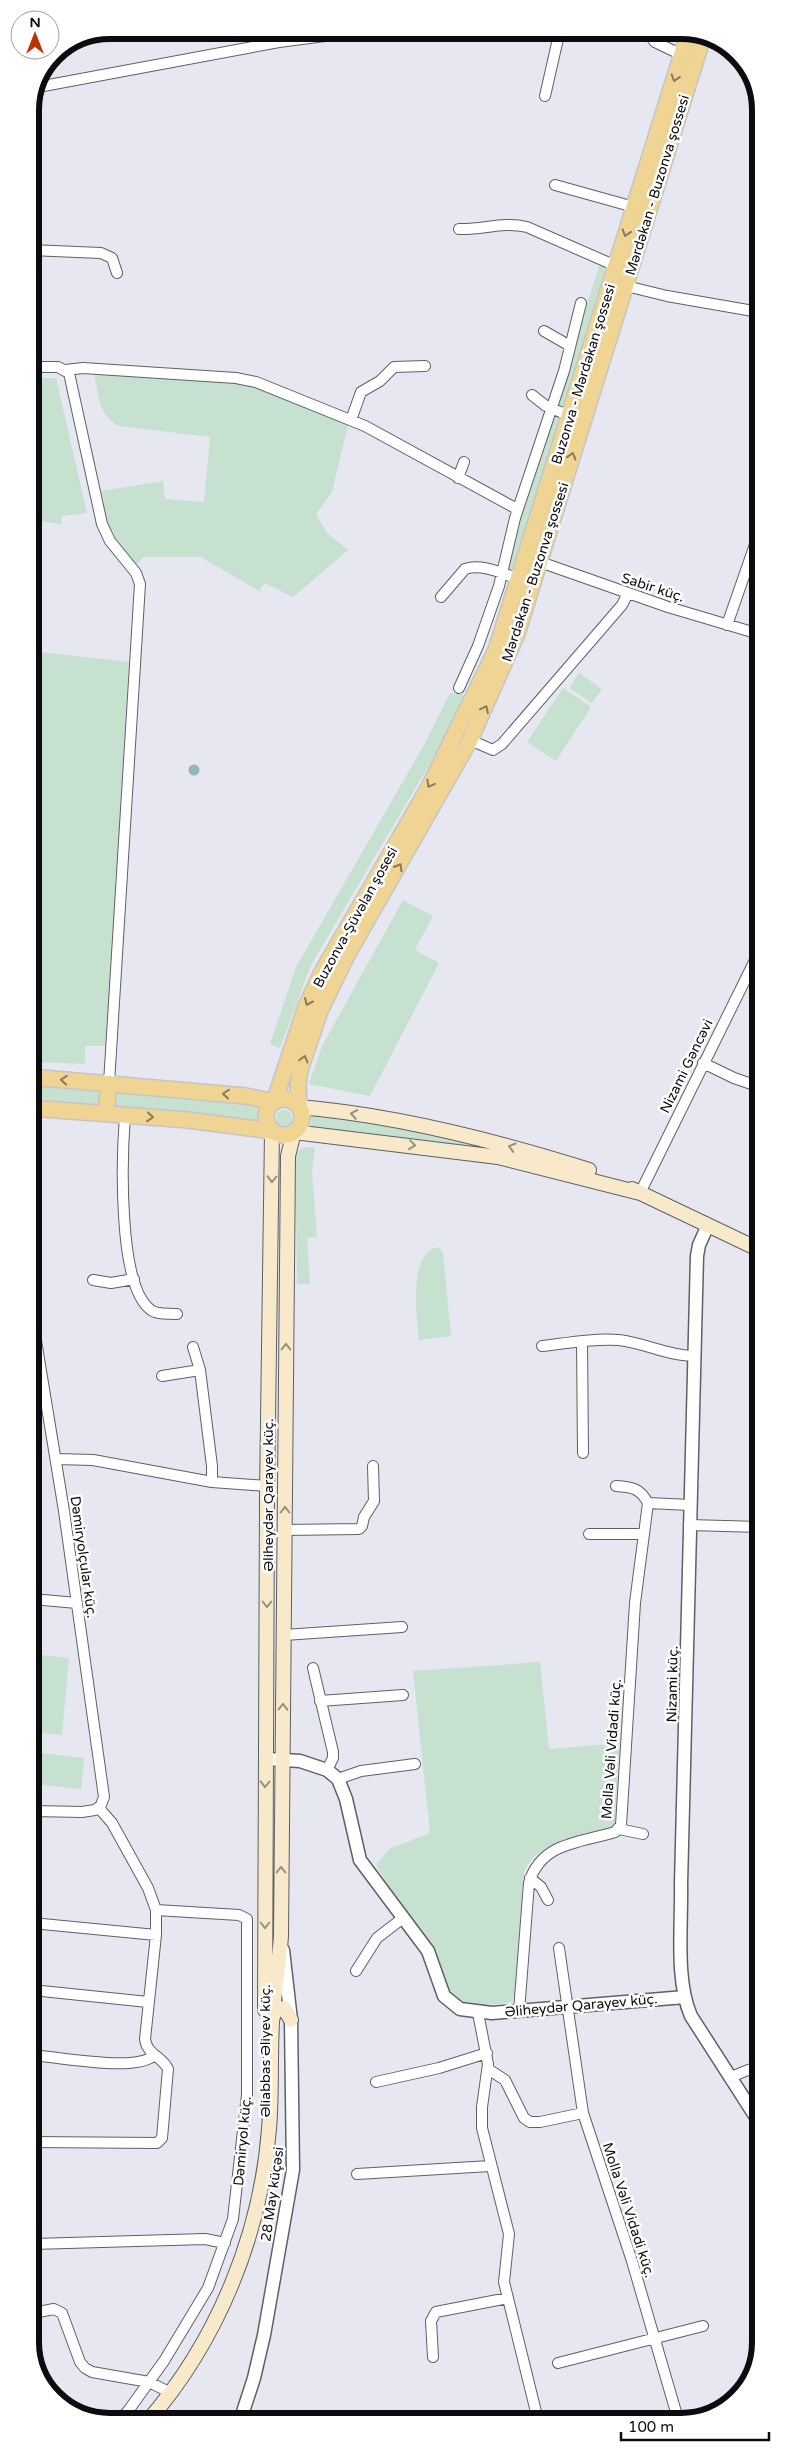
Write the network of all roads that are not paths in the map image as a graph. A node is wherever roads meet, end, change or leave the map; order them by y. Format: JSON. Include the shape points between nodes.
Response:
{"nodes":[{"id":1,"x":306,"y":39,"type":"edge"},
{"id":2,"x":558,"y":39,"type":"edge"},
{"id":3,"x":652,"y":39,"type":"edge"},
{"id":4,"x":687,"y":39,"type":"edge"},
{"id":5,"x":701,"y":42,"type":"edge"},
{"id":6,"x":682,"y":55,"type":"junction"},
{"id":7,"x":43,"y":86,"type":"edge"},
{"id":8,"x":545,"y":96,"type":"dead end"},
{"id":9,"x":555,"y":185,"type":"dead end"},
{"id":10,"x":634,"y":207,"type":"junction"},
{"id":11,"x":459,"y":229,"type":"dead end"},
{"id":12,"x":39,"y":250,"type":"edge"},
{"id":13,"x":616,"y":266,"type":"junction"},
{"id":14,"x":117,"y":273,"type":"dead end"},
{"id":15,"x":626,"y":286,"type":"junction"},
{"id":16,"x":581,"y":303,"type":"dead end"},
{"id":17,"x":752,"y":311,"type":"edge"},
{"id":18,"x":544,"y":331,"type":"dead end"},
{"id":19,"x":570,"y":346,"type":"junction"},
{"id":20,"x":425,"y":366,"type":"dead end"},
{"id":21,"x":39,"y":367,"type":"edge"},
{"id":22,"x":65,"y":370,"type":"junction"},
{"id":23,"x":532,"y":395,"type":"dead end"},
{"id":24,"x":550,"y":408,"type":"junction"},
{"id":25,"x":570,"y":416,"type":"junction"},
{"id":26,"x":350,"y":420,"type":"junction"},
{"id":27,"x":464,"y":462,"type":"dead end"},
{"id":28,"x":458,"y":478,"type":"junction"},
{"id":29,"x":517,"y":509,"type":"junction"},
{"id":30,"x":752,"y":553,"type":"edge"},
{"id":31,"x":540,"y":562,"type":"junction"},
{"id":32,"x":502,"y":573,"type":"junction"},
{"id":33,"x":519,"y":579,"type":"junction"},
{"id":34,"x":628,"y":593,"type":"junction"},
{"id":35,"x":441,"y":597,"type":"dead end"},
{"id":36,"x":727,"y":625,"type":"junction"},
{"id":37,"x":752,"y":632,"type":"edge"},
{"id":38,"x":460,"y":688,"type":"dead end"},
{"id":39,"x":453,"y":740,"type":"joint"},
{"id":40,"x":470,"y":740,"type":"junction"},
{"id":41,"x":752,"y":966,"type":"edge"},
{"id":42,"x":703,"y":1063,"type":"junction"},
{"id":43,"x":39,"y":1078,"type":"edge"},
{"id":44,"x":109,"y":1083,"type":"junction"},
{"id":45,"x":752,"y":1084,"type":"edge"},
{"id":46,"x":274,"y":1102,"type":"junction"},
{"id":47,"x":299,"y":1107,"type":"junction"},
{"id":48,"x":39,"y":1109,"type":"edge"},
{"id":49,"x":106,"y":1113,"type":"junction"},
{"id":50,"x":126,"y":1115,"type":"junction"},
{"id":51,"x":272,"y":1130,"type":"junction"},
{"id":52,"x":294,"y":1132,"type":"junction"},
{"id":53,"x":640,"y":1193,"type":"junction"},
{"id":54,"x":708,"y":1225,"type":"junction"},
{"id":55,"x":752,"y":1246,"type":"edge"},
{"id":56,"x":93,"y":1280,"type":"dead end"},
{"id":57,"x":134,"y":1280,"type":"junction"},
{"id":58,"x":177,"y":1314,"type":"dead end"},
{"id":59,"x":270,"y":1317,"type":"junction"},
{"id":60,"x":286,"y":1317,"type":"junction"},
{"id":61,"x":582,"y":1341,"type":"junction"},
{"id":62,"x":542,"y":1346,"type":"dead end"},
{"id":63,"x":193,"y":1347,"type":"dead end"},
{"id":64,"x":694,"y":1356,"type":"junction"},
{"id":65,"x":39,"y":1369,"type":"edge"},
{"id":66,"x":200,"y":1370,"type":"junction"},
{"id":67,"x":162,"y":1376,"type":"dead end"},
{"id":68,"x":583,"y":1453,"type":"dead end"},
{"id":69,"x":56,"y":1459,"type":"junction"},
{"id":70,"x":373,"y":1466,"type":"dead end"},
{"id":71,"x":212,"y":1482,"type":"junction"},
{"id":72,"x":267,"y":1486,"type":"junction"},
{"id":73,"x":616,"y":1486,"type":"dead end"},
{"id":74,"x":648,"y":1503,"type":"junction"},
{"id":75,"x":690,"y":1505,"type":"junction"},
{"id":76,"x":689,"y":1525,"type":"junction"},
{"id":77,"x":752,"y":1527,"type":"edge"},
{"id":78,"x":284,"y":1530,"type":"junction"},
{"id":79,"x":588,"y":1534,"type":"dead end"},
{"id":80,"x":644,"y":1534,"type":"junction"},
{"id":81,"x":39,"y":1600,"type":"edge"},
{"id":82,"x":76,"y":1603,"type":"junction"},
{"id":83,"x":402,"y":1628,"type":"dead end"},
{"id":84,"x":284,"y":1638,"type":"junction"},
{"id":85,"x":267,"y":1641,"type":"junction"},
{"id":86,"x":313,"y":1668,"type":"dead end"},
{"id":87,"x":403,"y":1695,"type":"dead end"},
{"id":88,"x":320,"y":1701,"type":"junction"},
{"id":89,"x":266,"y":1759,"type":"junction"},
{"id":90,"x":282,"y":1759,"type":"junction"},
{"id":91,"x":415,"y":1764,"type":"dead end"},
{"id":92,"x":327,"y":1770,"type":"junction"},
{"id":93,"x":338,"y":1780,"type":"junction"},
{"id":94,"x":99,"y":1808,"type":"junction"},
{"id":95,"x":39,"y":1811,"type":"edge"},
{"id":96,"x":619,"y":1829,"type":"junction"},
{"id":97,"x":643,"y":1834,"type":"dead end"},
{"id":98,"x":265,"y":1859,"type":"junction"},
{"id":99,"x":530,"y":1878,"type":"junction"},
{"id":100,"x":548,"y":1900,"type":"dead end"},
{"id":101,"x":156,"y":1910,"type":"junction"},
{"id":102,"x":403,"y":1918,"type":"junction"},
{"id":103,"x":39,"y":1924,"type":"edge"},
{"id":104,"x":156,"y":1935,"type":"junction"},
{"id":105,"x":281,"y":1936,"type":"junction"},
{"id":106,"x":559,"y":1948,"type":"dead end"},
{"id":107,"x":356,"y":1971,"type":"dead end"},
{"id":108,"x":39,"y":1991,"type":"edge"},
{"id":109,"x":685,"y":1997,"type":"junction"},
{"id":110,"x":148,"y":2002,"type":"junction"},
{"id":111,"x":567,"y":2006,"type":"junction"},
{"id":112,"x":519,"y":2011,"type":"junction"},
{"id":113,"x":478,"y":2013,"type":"junction"},
{"id":114,"x":272,"y":2020,"type":"junction"},
{"id":115,"x":291,"y":2020,"type":"junction"},
{"id":116,"x":487,"y":2053,"type":"junction"},
{"id":117,"x":39,"y":2056,"type":"edge"},
{"id":118,"x":153,"y":2056,"type":"junction"},
{"id":119,"x":488,"y":2069,"type":"junction"},
{"id":120,"x":752,"y":2071,"type":"edge"},
{"id":121,"x":731,"y":2077,"type":"junction"},
{"id":122,"x":376,"y":2082,"type":"dead end"},
{"id":123,"x":752,"y":2111,"type":"edge"},
{"id":124,"x":583,"y":2113,"type":"junction"},
{"id":125,"x":39,"y":2142,"type":"edge"},
{"id":126,"x":490,"y":2166,"type":"junction"},
{"id":127,"x":358,"y":2174,"type":"dead end"},
{"id":128,"x":225,"y":2243,"type":"junction"},
{"id":129,"x":39,"y":2244,"type":"edge"},
{"id":130,"x":508,"y":2298,"type":"junction"},
{"id":131,"x":39,"y":2312,"type":"edge"},
{"id":132,"x":703,"y":2326,"type":"dead end"},
{"id":133,"x":654,"y":2338,"type":"junction"},
{"id":134,"x":433,"y":2357,"type":"dead end"},
{"id":135,"x":558,"y":2363,"type":"dead end"},
{"id":136,"x":149,"y":2382,"type":"junction"},
{"id":137,"x":166,"y":2390,"type":"junction"},
{"id":138,"x":124,"y":2413,"type":"edge"},
{"id":139,"x":147,"y":2413,"type":"edge"},
{"id":140,"x":154,"y":2413,"type":"edge"},
{"id":141,"x":243,"y":2413,"type":"edge"},
{"id":142,"x":536,"y":2413,"type":"edge"},
{"id":143,"x":676,"y":2413,"type":"edge"}],
"edges":[{"from":1,"to":7,"type":"street"},
{"from":2,"to":8,"type":"street"},
{"from":3,"to":6,"type":"street"},
{"from":4,"to":6,"type":"main road","name":"Buzonva - Mərdəkan şossesi"},
{"from":5,"to":15,"type":"main road","name":"Mərdəkan - Buzonva şossesi"},
{"from":6,"to":10,"type":"main road","name":"Buzonva - Mərdəkan şossesi","one_way":true},
{"from":9,"to":10,"type":"street"},
{"from":10,"to":13,"type":"main road","name":"Buzonva - Mərdəkan şossesi","one_way":true},
{"from":11,"to":13,"type":"street","via":[[478,230],[514,224],[527,227]]},
{"from":12,"to":14,"type":"street","via":[[100,253],[112,258]]},
{"from":13,"to":25,"type":"main road","name":"Buzonva - Mərdəkan şossesi"},
{"from":15,"to":17,"type":"street"},
{"from":31,"to":15,"type":"main road","name":"Mərdəkan - Buzonva şossesi","one_way":true},
{"from":16,"to":19,"type":"street"},
{"from":18,"to":19,"type":"street"},
{"from":19,"to":24,"type":"street"},
{"from":20,"to":26,"type":"street","via":[[394,367],[380,381],[361,392]]},
{"from":21,"to":22,"type":"street"},
{"from":22,"to":26,"type":"street","via":[[88,368],[249,380]]},
{"from":22,"to":44,"type":"street","via":[[72,379],[105,533],[114,549],[136,573],[140,584]]},
{"from":23,"to":24,"type":"street"},
{"from":24,"to":25,"type":"street"},
{"from":24,"to":29,"type":"street"},
{"from":25,"to":33,"type":"main road","name":"Buzonva - Mərdəkan şossesi"},
{"from":26,"to":28,"type":"street"},
{"from":27,"to":28,"type":"street"},
{"from":28,"to":29,"type":"street"},
{"from":29,"to":32,"type":"street"},
{"from":30,"to":36,"type":"street"},
{"from":31,"to":34,"type":"street","name":"Sabir küç."},
{"from":40,"to":31,"type":"main road","name":"Mərdəkan - Buzonva şossesi","one_way":true,"via":[[509,654]]},
{"from":32,"to":33,"type":"street"},
{"from":32,"to":35,"type":"street","via":[[480,567],[466,569]]},
{"from":32,"to":38,"type":"street"},
{"from":33,"to":39,"type":"main road","name":"Buzonva - Mərdəkan şossesi","via":[[496,650]]},
{"from":34,"to":36,"type":"street","name":"Sabir küç."},
{"from":34,"to":40,"type":"street","via":[[622,605],[502,744],[493,750]]},
{"from":36,"to":37,"type":"street","name":"Sabir küç."},
{"from":39,"to":46,"type":"main road","name":"Buzonva-Şüvəlan şosesi","one_way":true,"via":[[323,970],[306,1006]]},
{"from":47,"to":40,"type":"main road","name":"Mərdəkan - Buzonva şossesi","one_way":true,"via":[[300,1070],[320,1011],[346,957]]},
{"from":41,"to":42,"type":"street","name":"Nizami Gəncəvi"},
{"from":42,"to":45,"type":"street"},
{"from":42,"to":53,"type":"street","name":"Nizami Gəncəvi"},
{"from":44,"to":43,"type":"main road","one_way":true},
{"from":46,"to":44,"type":"main road","one_way":true,"via":[[246,1096]]},
{"from":44,"to":49,"type":"main road"},
{"from":46,"to":47,"type":"main road","via":[[290,1100]]},
{"from":46,"to":51,"type":"main road","via":[[266,1116]]},
{"from":47,"to":52,"type":"main road","via":[[302,1117]]},
{"from":53,"to":47,"type":"main road","one_way":true,"via":[[605,1175],[486,1140],[376,1118]]},
{"from":48,"to":49,"type":"main road"},
{"from":49,"to":50,"type":"main road"},
{"from":50,"to":51,"type":"main road","one_way":true},
{"from":50,"to":57,"type":"street","via":[[122,1181]]},
{"from":51,"to":52,"type":"main road","via":[[283,1135]]},
{"from":51,"to":59,"type":"main road","name":"Əliheydər Qarayev küç.","one_way":true},
{"from":52,"to":53,"type":"main road","one_way":true,"via":[[498,1157]]},
{"from":52,"to":60,"type":"main road","name":"Əliheydər Qarayev küç.","via":[[288,1152]]},
{"from":53,"to":54,"type":"main road"},
{"from":54,"to":55,"type":"main road"},
{"from":54,"to":64,"type":"street","name":"Nizami küç.","via":[[698,1250]]},
{"from":56,"to":57,"type":"street","via":[[111,1283]]},
{"from":57,"to":58,"type":"street","via":[[148,1309]]},
{"from":59,"to":60,"type":"main road"},
{"from":59,"to":72,"type":"main road","name":"Əliheydər Qarayev küç."},
{"from":78,"to":60,"type":"main road","name":"Əliheydər Qarayev küç.","one_way":true},
{"from":61,"to":62,"type":"street"},
{"from":61,"to":64,"type":"street","via":[[620,1340],[673,1355]]},
{"from":61,"to":68,"type":"street"},
{"from":63,"to":66,"type":"street"},
{"from":64,"to":75,"type":"street","name":"Nizami küç."},
{"from":65,"to":69,"type":"street","name":"Dəmiryolçular küç."},
{"from":66,"to":67,"type":"street"},
{"from":66,"to":71,"type":"street"},
{"from":69,"to":71,"type":"street","via":[[93,1460]]},
{"from":69,"to":82,"type":"street","name":"Dəmiryolçular küç."},
{"from":70,"to":78,"type":"street","via":[[374,1501],[359,1529]]},
{"from":71,"to":72,"type":"street"},
{"from":72,"to":85,"type":"main road","name":"Əliheydər Qarayev küç.","one_way":true},
{"from":73,"to":74,"type":"street","via":[[641,1491]]},
{"from":74,"to":75,"type":"street"},
{"from":74,"to":80,"type":"street","name":"Molla Vəli Vidadi küç."},
{"from":75,"to":76,"type":"street","name":"Nizami küç."},
{"from":76,"to":77,"type":"street"},
{"from":76,"to":109,"type":"street","name":"Nizami küç.","via":[[681,1884]]},
{"from":78,"to":84,"type":"main road","name":"Əliheydər Qarayev küç."},
{"from":79,"to":80,"type":"street"},
{"from":80,"to":96,"type":"street","name":"Molla Vəli Vidadi küç.","via":[[635,1603]]},
{"from":81,"to":82,"type":"street"},
{"from":82,"to":94,"type":"street","name":"Dəmiryolçular küç.","via":[[104,1792]]},
{"from":83,"to":84,"type":"street"},
{"from":84,"to":85,"type":"main road","via":[[276,1648],[270,1647]]},
{"from":90,"to":84,"type":"main road","name":"Əliheydər Qarayev küç.","one_way":true},
{"from":85,"to":89,"type":"main road","name":"Əliheydər Qarayev küç."},
{"from":86,"to":88,"type":"street"},
{"from":87,"to":88,"type":"street"},
{"from":88,"to":92,"type":"street","via":[[333,1752]]},
{"from":89,"to":90,"type":"street"},
{"from":89,"to":98,"type":"main road","name":"Əliheydər Qarayev küç.","one_way":true},
{"from":90,"to":92,"type":"street","name":"Əliheydər Qarayev küç."},
{"from":105,"to":90,"type":"main road","name":"Əliheydər Qarayev küç.","one_way":true},
{"from":91,"to":93,"type":"street","via":[[361,1771]]},
{"from":92,"to":93,"type":"street","name":"Əliheydər Qarayev küç."},
{"from":93,"to":102,"type":"street","name":"Əliheydər Qarayev küç.","via":[[346,1799],[360,1860]]},
{"from":94,"to":95,"type":"street","via":[[82,1812]]},
{"from":94,"to":101,"type":"street","via":[[112,1823],[148,1888]]},
{"from":96,"to":97,"type":"street"},
{"from":96,"to":99,"type":"street","name":"Molla Vəli Vidadi küç.","via":[[548,1853],[536,1865]]},
{"from":98,"to":105,"type":"main road"},
{"from":98,"to":137,"type":"main road","name":"Əliabbas Əliyev küç.","one_way":true,"via":[[266,2099],[258,2178],[242,2242],[227,2284]]},
{"from":99,"to":100,"type":"street","via":[[541,1887]]},
{"from":99,"to":112,"type":"street","name":"Molla Vəli Vidadi küç."},
{"from":101,"to":104,"type":"street"},
{"from":101,"to":128,"type":"street","name":"Dəmiryol küç.","via":[[238,1914],[244,1916],[248,1923],[247,2095],[235,2204]]},
{"from":102,"to":107,"type":"street","via":[[377,1938]]},
{"from":102,"to":113,"type":"street","name":"Əliheydər Qarayev küç.","via":[[428,1951],[449,2002],[460,2009]]},
{"from":103,"to":104,"type":"street"},
{"from":104,"to":110,"type":"street"},
{"from":105,"to":114,"type":"main road","name":"Dəmiryol küç."},
{"from":105,"to":115,"type":"street","name":"28 May küçəsi"},
{"from":106,"to":111,"type":"street","name":"Molla Vəli Vidadi küç."},
{"from":108,"to":110,"type":"street"},
{"from":109,"to":111,"type":"street","name":"Əliheydər Qarayev küç."},
{"from":109,"to":121,"type":"street","name":"Nizami küç.","via":[[691,2016]]},
{"from":110,"to":118,"type":"street","via":[[145,2039]]},
{"from":111,"to":112,"type":"street","name":"Əliheydər Qarayev küç."},
{"from":111,"to":124,"type":"street","name":"Molla Vəli Vidadi küç."},
{"from":112,"to":113,"type":"street","name":"Əliheydər Qarayev küç."},
{"from":113,"to":116,"type":"street"},
{"from":114,"to":115,"type":"main road","via":[[281,2007],[286,2009]]},
{"from":114,"to":140,"type":"main road","name":"Dəmiryol küç.","via":[[267,2154],[244,2252],[232,2286],[200,2347]]},
{"from":115,"to":141,"type":"street","name":"28 May küçəsi","via":[[293,2176],[264,2334]]},
{"from":116,"to":119,"type":"street"},
{"from":116,"to":122,"type":"street"},
{"from":117,"to":118,"type":"street","via":[[127,2064]]},
{"from":118,"to":125,"type":"street","via":[[168,2069],[162,2138],[157,2143]]},
{"from":119,"to":124,"type":"street","via":[[505,2080],[524,2118],[530,2122]]},
{"from":119,"to":126,"type":"street","via":[[481,2115]]},
{"from":120,"to":121,"type":"street"},
{"from":121,"to":123,"type":"street","name":"Nizami küç."},
{"from":124,"to":133,"type":"street","name":"Molla Vəli Vidadi küç."},
{"from":126,"to":127,"type":"street"},
{"from":126,"to":130,"type":"street","via":[[508,2234],[504,2274]]},
{"from":128,"to":129,"type":"street","via":[[205,2239]]},
{"from":128,"to":136,"type":"street","name":"Dəmiryol küç.","via":[[208,2288]]},
{"from":130,"to":134,"type":"street","via":[[436,2312],[431,2321]]},
{"from":130,"to":142,"type":"street"},
{"from":131,"to":136,"type":"street","via":[[54,2309],[62,2313],[80,2362],[92,2372]]},
{"from":132,"to":133,"type":"street"},
{"from":133,"to":135,"type":"street"},
{"from":133,"to":143,"type":"street","name":"Molla Vəli Vidadi küç."},
{"from":136,"to":137,"type":"street"},
{"from":136,"to":138,"type":"street","name":"Dəmiryol küç."},
{"from":137,"to":139,"type":"main road","name":"Əliabbas Əliyev küç."}]}
